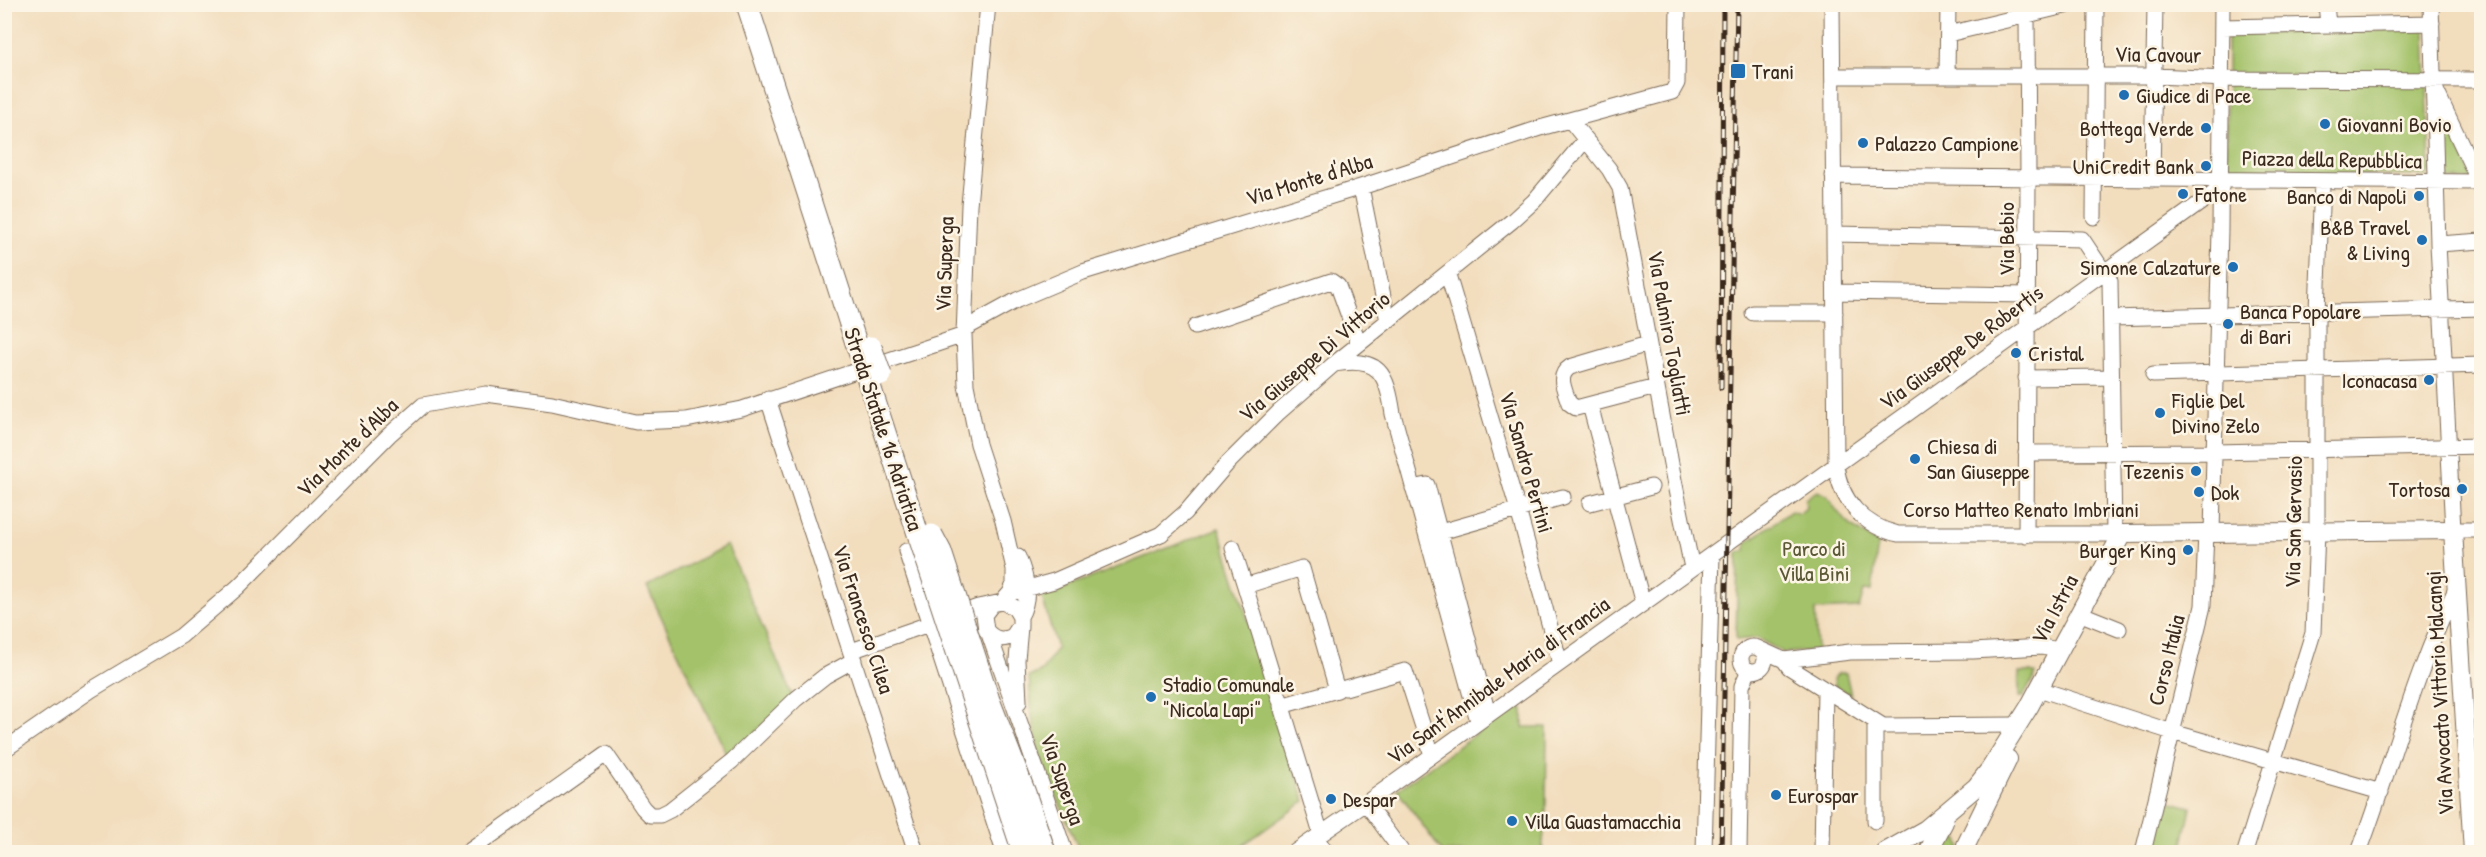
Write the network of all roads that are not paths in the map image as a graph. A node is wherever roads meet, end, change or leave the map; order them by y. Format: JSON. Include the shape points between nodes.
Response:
{"nodes":[{"id":1,"x":747,"y":4,"type":"edge"},
{"id":2,"x":761,"y":4,"type":"edge"},
{"id":3,"x":988,"y":4,"type":"edge"},
{"id":4,"x":1678,"y":4,"type":"edge"},
{"id":5,"x":1832,"y":4,"type":"edge"},
{"id":6,"x":1948,"y":4,"type":"edge"},
{"id":7,"x":2073,"y":4,"type":"edge"},
{"id":8,"x":2096,"y":4,"type":"edge"},
{"id":9,"x":2155,"y":4,"type":"edge"},
{"id":10,"x":2222,"y":4,"type":"edge"},
{"id":11,"x":2325,"y":4,"type":"edge"},
{"id":12,"x":2432,"y":4,"type":"edge"},
{"id":13,"x":2027,"y":16,"type":"junction"},
{"id":14,"x":2432,"y":23,"type":"junction"},
{"id":15,"x":2328,"y":25,"type":"junction"},
{"id":16,"x":2222,"y":27,"type":"junction"},
{"id":17,"x":1948,"y":34,"type":"junction"},
{"id":18,"x":1947,"y":74,"type":"junction"},
{"id":19,"x":2029,"y":75,"type":"junction"},
{"id":20,"x":2095,"y":75,"type":"junction"},
{"id":21,"x":2154,"y":75,"type":"junction"},
{"id":22,"x":1833,"y":76,"type":"junction"},
{"id":23,"x":2221,"y":78,"type":"junction"},
{"id":24,"x":2481,"y":80,"type":"edge"},
{"id":25,"x":2433,"y":82,"type":"junction"},
{"id":26,"x":1570,"y":120,"type":"junction"},
{"id":27,"x":1586,"y":139,"type":"junction"},
{"id":28,"x":1833,"y":176,"type":"junction"},
{"id":29,"x":2028,"y":178,"type":"junction"},
{"id":30,"x":2093,"y":179,"type":"junction"},
{"id":31,"x":2152,"y":180,"type":"junction"},
{"id":32,"x":2322,"y":181,"type":"junction"},
{"id":33,"x":2436,"y":183,"type":"junction"},
{"id":34,"x":2221,"y":184,"type":"junction"},
{"id":35,"x":2480,"y":185,"type":"edge"},
{"id":36,"x":1361,"y":187,"type":"junction"},
{"id":37,"x":2094,"y":217,"type":"dead end"},
{"id":38,"x":1834,"y":234,"type":"junction"},
{"id":39,"x":2028,"y":238,"type":"junction"},
{"id":40,"x":2481,"y":242,"type":"edge"},
{"id":41,"x":2438,"y":244,"type":"junction"},
{"id":42,"x":2105,"y":273,"type":"junction"},
{"id":43,"x":1448,"y":275,"type":"junction"},
{"id":44,"x":1835,"y":292,"type":"junction"},
{"id":45,"x":2028,"y":295,"type":"junction"},
{"id":46,"x":2481,"y":308,"type":"edge"},
{"id":47,"x":2442,"y":309,"type":"junction"},
{"id":48,"x":2317,"y":311,"type":"junction"},
{"id":49,"x":1753,"y":313,"type":"dead end"},
{"id":50,"x":1835,"y":313,"type":"junction"},
{"id":51,"x":2218,"y":313,"type":"junction"},
{"id":52,"x":2111,"y":318,"type":"junction"},
{"id":53,"x":1388,"y":321,"type":"junction"},
{"id":54,"x":2028,"y":326,"type":"junction"},
{"id":55,"x":1196,"y":327,"type":"dead end"},
{"id":56,"x":964,"y":332,"type":"junction"},
{"id":57,"x":1359,"y":344,"type":"junction"},
{"id":58,"x":1648,"y":344,"type":"junction"},
{"id":59,"x":865,"y":350,"type":"junction"},
{"id":60,"x":1334,"y":364,"type":"junction"},
{"id":61,"x":2481,"y":365,"type":"edge"},
{"id":62,"x":2445,"y":366,"type":"junction"},
{"id":63,"x":2318,"y":371,"type":"junction"},
{"id":64,"x":2153,"y":375,"type":"dead end"},
{"id":65,"x":2217,"y":375,"type":"junction"},
{"id":66,"x":2111,"y":377,"type":"junction"},
{"id":67,"x":2026,"y":378,"type":"junction"},
{"id":68,"x":1656,"y":387,"type":"junction"},
{"id":69,"x":768,"y":399,"type":"junction"},
{"id":70,"x":1590,"y":405,"type":"junction"},
{"id":71,"x":2448,"y":446,"type":"junction"},
{"id":72,"x":2481,"y":446,"type":"edge"},
{"id":73,"x":2317,"y":449,"type":"junction"},
{"id":74,"x":2215,"y":452,"type":"junction"},
{"id":75,"x":2026,"y":453,"type":"junction"},
{"id":76,"x":2112,"y":453,"type":"junction"},
{"id":77,"x":1836,"y":465,"type":"junction"},
{"id":78,"x":1651,"y":487,"type":"dead end"},
{"id":79,"x":1563,"y":497,"type":"dead end"},
{"id":80,"x":1615,"y":497,"type":"junction"},
{"id":81,"x":1590,"y":503,"type":"dead end"},
{"id":82,"x":1518,"y":510,"type":"junction"},
{"id":83,"x":1003,"y":521,"type":"junction"},
{"id":84,"x":2453,"y":530,"type":"junction"},
{"id":85,"x":2481,"y":530,"type":"edge"},
{"id":86,"x":2317,"y":531,"type":"junction"},
{"id":87,"x":2209,"y":532,"type":"junction"},
{"id":88,"x":1433,"y":534,"type":"junction"},
{"id":89,"x":2118,"y":534,"type":"junction"},
{"id":90,"x":2026,"y":535,"type":"junction"},
{"id":91,"x":919,"y":542,"type":"junction"},
{"id":92,"x":1727,"y":543,"type":"joint"},
{"id":93,"x":1233,"y":548,"type":"dead end"},
{"id":94,"x":1712,"y":554,"type":"junction"},
{"id":95,"x":1692,"y":568,"type":"junction"},
{"id":96,"x":1054,"y":581,"type":"junction"},
{"id":97,"x":1245,"y":586,"type":"junction"},
{"id":98,"x":1028,"y":588,"type":"junction"},
{"id":99,"x":2456,"y":589,"type":"junction"},
{"id":100,"x":1001,"y":600,"type":"junction"},
{"id":101,"x":1643,"y":604,"type":"junction"},
{"id":102,"x":2079,"y":613,"type":"junction"},
{"id":103,"x":963,"y":614,"type":"junction"},
{"id":104,"x":1022,"y":616,"type":"junction"},
{"id":105,"x":929,"y":625,"type":"junction"},
{"id":106,"x":2119,"y":629,"type":"dead end"},
{"id":107,"x":987,"y":630,"type":"junction"},
{"id":108,"x":2059,"y":650,"type":"junction"},
{"id":109,"x":1762,"y":651,"type":"junction"},
{"id":110,"x":853,"y":656,"type":"junction"},
{"id":111,"x":1560,"y":663,"type":"junction"},
{"id":112,"x":1787,"y":664,"type":"junction"},
{"id":113,"x":1755,"y":669,"type":"junction"},
{"id":114,"x":1345,"y":688,"type":"dead end"},
{"id":115,"x":2039,"y":689,"type":"junction"},
{"id":116,"x":1825,"y":690,"type":"junction"},
{"id":117,"x":1281,"y":706,"type":"junction"},
{"id":118,"x":2029,"y":707,"type":"junction"},
{"id":119,"x":1483,"y":717,"type":"junction"},
{"id":120,"x":1020,"y":720,"type":"junction"},
{"id":121,"x":1875,"y":721,"type":"junction"},
{"id":122,"x":2016,"y":725,"type":"junction"},
{"id":123,"x":983,"y":730,"type":"junction"},
{"id":124,"x":2172,"y":732,"type":"junction"},
{"id":125,"x":4,"y":750,"type":"edge"},
{"id":126,"x":1432,"y":755,"type":"junction"},
{"id":127,"x":2274,"y":760,"type":"junction"},
{"id":128,"x":2381,"y":792,"type":"junction"},
{"id":129,"x":1366,"y":803,"type":"junction"},
{"id":130,"x":1875,"y":821,"type":"dead end"},
{"id":131,"x":1939,"y":825,"type":"junction"},
{"id":132,"x":1319,"y":836,"type":"junction"},
{"id":133,"x":1964,"y":849,"type":"edge"},
{"id":134,"x":2475,"y":850,"type":"edge"},
{"id":135,"x":468,"y":852,"type":"edge"},
{"id":136,"x":916,"y":852,"type":"edge"},
{"id":137,"x":1004,"y":852,"type":"edge"},
{"id":138,"x":1013,"y":852,"type":"edge"},
{"id":139,"x":1023,"y":852,"type":"edge"},
{"id":140,"x":1033,"y":852,"type":"edge"},
{"id":141,"x":1045,"y":852,"type":"edge"},
{"id":142,"x":1065,"y":852,"type":"edge"},
{"id":143,"x":1294,"y":852,"type":"edge"},
{"id":144,"x":1326,"y":852,"type":"edge"},
{"id":145,"x":1402,"y":852,"type":"edge"},
{"id":146,"x":1704,"y":852,"type":"edge"},
{"id":147,"x":1739,"y":852,"type":"edge"},
{"id":148,"x":1822,"y":852,"type":"edge"},
{"id":149,"x":1886,"y":852,"type":"edge"},
{"id":150,"x":1928,"y":852,"type":"edge"},
{"id":151,"x":2143,"y":852,"type":"edge"},
{"id":152,"x":2245,"y":852,"type":"edge"},
{"id":153,"x":2359,"y":852,"type":"edge"}],
"edges":[{"from":1,"to":59,"type":"highway","name":"Strada Statale 16 Adriatica"},
{"from":2,"to":59,"type":"highway","name":"Strada Statale 16 Adriatica"},
{"from":3,"to":56,"type":"street","name":"Via Superga","via":[[969,205]]},
{"from":4,"to":26,"type":"street","name":"Via Monte d'Alba","via":[[1674,91]]},
{"from":5,"to":22,"type":"street","name":"Corso Matteo Renato Imbriani"},
{"from":6,"to":17,"type":"street"},
{"from":7,"to":13,"type":"street"},
{"from":8,"to":20,"type":"street"},
{"from":9,"to":21,"type":"street"},
{"from":10,"to":16,"type":"street","name":"Piazza della Repubblica"},
{"from":11,"to":15,"type":"street"},
{"from":12,"to":14,"type":"street","name":"Piazza della Repubblica"},
{"from":13,"to":17,"type":"street"},
{"from":13,"to":19,"type":"street","name":"Via Bebio"},
{"from":14,"to":15,"type":"street"},
{"from":14,"to":25,"type":"street","name":"Piazza della Repubblica"},
{"from":15,"to":16,"type":"street"},
{"from":16,"to":23,"type":"street","name":"Piazza della Repubblica"},
{"from":17,"to":18,"type":"street"},
{"from":18,"to":19,"type":"street","name":"Via Cavour"},
{"from":18,"to":22,"type":"street","name":"Via Cavour"},
{"from":19,"to":20,"type":"street","name":"Via Cavour"},
{"from":19,"to":29,"type":"street","name":"Via Bebio"},
{"from":20,"to":21,"type":"street","name":"Via Cavour"},
{"from":20,"to":30,"type":"street"},
{"from":21,"to":23,"type":"street","name":"Via Cavour"},
{"from":21,"to":31,"type":"street"},
{"from":22,"to":28,"type":"street","name":"Corso Matteo Renato Imbriani"},
{"from":23,"to":25,"type":"street","name":"Via Cavour"},
{"from":23,"to":34,"type":"street","name":"Piazza della Repubblica"},
{"from":24,"to":25,"type":"street","name":"Via Cavour"},
{"from":25,"to":33,"type":"street","name":"Piazza della Repubblica"},
{"from":25,"to":35,"type":"street","name":"Piazza della Repubblica"},
{"from":26,"to":27,"type":"street","name":"Via Palmiro Togliatti"},
{"from":26,"to":36,"type":"street","name":"Via Monte d'Alba"},
{"from":27,"to":43,"type":"street","name":"Via Giuseppe Di Vittorio","via":[[1534,201]]},
{"from":27,"to":58,"type":"street","name":"Via Palmiro Togliatti","via":[[1620,188]]},
{"from":28,"to":29,"type":"street"},
{"from":28,"to":38,"type":"street","name":"Corso Matteo Renato Imbriani"},
{"from":29,"to":30,"type":"street"},
{"from":29,"to":39,"type":"street","name":"Via Bebio"},
{"from":30,"to":31,"type":"street"},
{"from":30,"to":37,"type":"street"},
{"from":31,"to":34,"type":"street"},
{"from":32,"to":33,"type":"street","name":"Piazza della Repubblica"},
{"from":32,"to":34,"type":"street","name":"Piazza della Repubblica"},
{"from":32,"to":48,"type":"street","name":"Via San Gervasio"},
{"from":33,"to":35,"type":"street","name":"Piazza della Repubblica"},
{"from":33,"to":41,"type":"street"},
{"from":34,"to":42,"type":"street","name":"Via Giuseppe De Robertis"},
{"from":34,"to":51,"type":"street","name":"Corso Italia"},
{"from":36,"to":53,"type":"street"},
{"from":36,"to":56,"type":"street","name":"Via Monte d'Alba","via":[[1083,272],[1017,300]]},
{"from":38,"to":39,"type":"street"},
{"from":38,"to":44,"type":"street","name":"Corso Matteo Renato Imbriani"},
{"from":39,"to":42,"type":"street","via":[[2082,239]]},
{"from":39,"to":45,"type":"street","name":"Via Bebio"},
{"from":40,"to":41,"type":"street"},
{"from":41,"to":47,"type":"street"},
{"from":42,"to":52,"type":"street","via":[[2110,281]]},
{"from":42,"to":54,"type":"street","name":"Via Giuseppe De Robertis"},
{"from":43,"to":53,"type":"street","name":"Via Giuseppe Di Vittorio"},
{"from":43,"to":82,"type":"street","name":"Via Sandro Pertini"},
{"from":44,"to":45,"type":"street"},
{"from":44,"to":50,"type":"street","name":"Corso Matteo Renato Imbriani"},
{"from":45,"to":54,"type":"street","name":"Via Bebio"},
{"from":46,"to":47,"type":"street"},
{"from":47,"to":48,"type":"street"},
{"from":47,"to":62,"type":"street"},
{"from":48,"to":51,"type":"street"},
{"from":48,"to":63,"type":"street","name":"Via San Gervasio"},
{"from":49,"to":50,"type":"street"},
{"from":50,"to":77,"type":"street","name":"Corso Matteo Renato Imbriani"},
{"from":51,"to":52,"type":"street"},
{"from":51,"to":65,"type":"street","name":"Corso Italia"},
{"from":52,"to":66,"type":"street"},
{"from":53,"to":57,"type":"street","name":"Via Giuseppe Di Vittorio"},
{"from":54,"to":67,"type":"street","name":"Via Bebio"},
{"from":54,"to":77,"type":"street","name":"Via Giuseppe De Robertis"},
{"from":55,"to":57,"type":"street","via":[[1331,281],[1338,286]]},
{"from":56,"to":69,"type":"street","name":"Via Monte d'Alba"},
{"from":56,"to":83,"type":"street","name":"Via Superga","via":[[966,385],[978,444]]},
{"from":57,"to":60,"type":"street","name":"Via Giuseppe Di Vittorio"},
{"from":58,"to":68,"type":"street","name":"Via Palmiro Togliatti"},
{"from":58,"to":70,"type":"street","via":[[1566,370],[1561,378],[1569,403],[1576,408]]},
{"from":59,"to":91,"type":"highway","name":"Strada Statale 16 Adriatica"},
{"from":60,"to":88,"type":"street","via":[[1367,364],[1385,379],[1413,488]]},
{"from":60,"to":96,"type":"street","name":"Via Giuseppe Di Vittorio","via":[[1254,436],[1186,513],[1161,534]]},
{"from":61,"to":62,"type":"street"},
{"from":62,"to":63,"type":"street"},
{"from":62,"to":71,"type":"street"},
{"from":63,"to":65,"type":"street"},
{"from":63,"to":73,"type":"street","name":"Via San Gervasio"},
{"from":64,"to":65,"type":"street"},
{"from":65,"to":74,"type":"street","name":"Corso Italia"},
{"from":66,"to":67,"type":"street"},
{"from":66,"to":76,"type":"street"},
{"from":67,"to":75,"type":"street","name":"Via Bebio"},
{"from":68,"to":70,"type":"street"},
{"from":68,"to":95,"type":"street","name":"Via Palmiro Togliatti"},
{"from":69,"to":110,"type":"street","name":"Via Francesco Cilea"},
{"from":69,"to":125,"type":"street","name":"Via Monte d'Alba","via":[[742,409],[687,420],[636,422],[552,403],[486,394],[423,405],[238,588],[189,629]]},
{"from":70,"to":80,"type":"street"},
{"from":71,"to":72,"type":"street"},
{"from":71,"to":73,"type":"street"},
{"from":71,"to":84,"type":"street"},
{"from":73,"to":74,"type":"street"},
{"from":73,"to":86,"type":"street","name":"Via San Gervasio"},
{"from":74,"to":76,"type":"street"},
{"from":74,"to":87,"type":"street","name":"Corso Italia"},
{"from":75,"to":76,"type":"street"},
{"from":75,"to":90,"type":"street","name":"Via Bebio"},
{"from":76,"to":89,"type":"street"},
{"from":77,"to":90,"type":"street","name":"Corso Matteo Renato Imbriani","via":[[1837,478],[1850,504],[1874,526],[1887,532],[1911,536]]},
{"from":77,"to":92,"type":"street","name":"Via Giuseppe De Robertis"},
{"from":78,"to":80,"type":"street"},
{"from":79,"to":82,"type":"street"},
{"from":80,"to":81,"type":"street"},
{"from":80,"to":101,"type":"street"},
{"from":82,"to":88,"type":"street"},
{"from":82,"to":111,"type":"street","name":"Via Sandro Pertini"},
{"from":83,"to":98,"type":"street","name":"Via Superga"},
{"from":83,"to":100,"type":"street","name":"Via Superga","via":[[1014,584]]},
{"from":84,"to":85,"type":"street"},
{"from":84,"to":86,"type":"main road","name":"Corso Matteo Renato Imbriani"},
{"from":84,"to":99,"type":"main road","name":"Via Avvocato Vittorio Malcangi"},
{"from":86,"to":87,"type":"main road","name":"Corso Matteo Renato Imbriani"},
{"from":86,"to":127,"type":"street","name":"Via San Gervasio","via":[[2312,641]]},
{"from":87,"to":89,"type":"main road","name":"Corso Matteo Renato Imbriani"},
{"from":87,"to":124,"type":"street","name":"Corso Italia","via":[[2203,606]]},
{"from":88,"to":119,"type":"street"},
{"from":89,"to":90,"type":"street","name":"Corso Matteo Renato Imbriani"},
{"from":89,"to":102,"type":"main road","name":"Via Istria"},
{"from":91,"to":105,"type":"street"},
{"from":91,"to":123,"type":"highway","name":"Strada Statale 16 Adriatica","bridge":true},
{"from":91,"to":140,"type":"highway","name":"Strada Statale 16 Adriatica","via":[[935,553]]},
{"from":91,"to":141,"type":"highway","bridge":true,"via":[[941,552],[989,700]]},
{"from":92,"to":94,"type":"street","name":"Via Sant'Annibale Maria di Francia"},
{"from":93,"to":97,"type":"street"},
{"from":94,"to":95,"type":"street","name":"Via Sant'Annibale Maria di Francia"},
{"from":94,"to":146,"type":"street"},
{"from":95,"to":101,"type":"street","name":"Via Sant'Annibale Maria di Francia"},
{"from":96,"to":98,"type":"street","name":"Via Giuseppe Di Vittorio"},
{"from":96,"to":104,"type":"street","name":"Via Giuseppe Di Vittorio"},
{"from":97,"to":117,"type":"street"},
{"from":97,"to":117,"type":"street","via":[[1302,568],[1337,690]]},
{"from":98,"to":100,"type":"street","name":"Via Giuseppe Di Vittorio"},
{"from":98,"to":104,"type":"street","name":"Via Superga"},
{"from":99,"to":128,"type":"street","via":[[2422,669]]},
{"from":99,"to":134,"type":"main road","name":"Via Avvocato Vittorio Malcangi"},
{"from":100,"to":103,"type":"street","name":"Via Giuseppe Di Vittorio"},
{"from":100,"to":104,"type":"street","via":[[1014,606]]},
{"from":100,"to":107,"type":"street","name":"Via Superga","via":[[984,615]]},
{"from":101,"to":111,"type":"street","name":"Via Sant'Annibale Maria di Francia"},
{"from":102,"to":106,"type":"street"},
{"from":102,"to":108,"type":"main road","name":"Via Istria"},
{"from":103,"to":105,"type":"street"},
{"from":103,"to":107,"type":"street"},
{"from":104,"to":107,"type":"street","via":[[1017,631],[1007,639]]},
{"from":104,"to":120,"type":"street","name":"Via Superga","via":[[1017,660]]},
{"from":105,"to":110,"type":"street"},
{"from":105,"to":137,"type":"street"},
{"from":107,"to":120,"type":"street","name":"Via Superga"},
{"from":108,"to":112,"type":"street","via":[[2042,647],[1850,651]]},
{"from":108,"to":115,"type":"main road","name":"Via Istria"},
{"from":109,"to":112,"type":"street"},
{"from":109,"to":113,"type":"street","via":[[1765,662]]},
{"from":109,"to":113,"type":"street","via":[[1751,647],[1742,654],[1743,665]]},
{"from":110,"to":135,"type":"street","via":[[796,699],[732,761],[670,810],[650,815],[606,754]]},
{"from":110,"to":136,"type":"street","name":"Via Francesco Cilea"},
{"from":111,"to":119,"type":"street","name":"Via Sant'Annibale Maria di Francia"},
{"from":112,"to":113,"type":"street","via":[[1780,669]]},
{"from":112,"to":116,"type":"street"},
{"from":113,"to":147,"type":"street","via":[[1742,686]]},
{"from":114,"to":126,"type":"street","via":[[1405,671]]},
{"from":115,"to":118,"type":"main road","name":"Via Istria"},
{"from":115,"to":124,"type":"street"},
{"from":116,"to":121,"type":"street"},
{"from":116,"to":148,"type":"street"},
{"from":117,"to":132,"type":"street"},
{"from":118,"to":122,"type":"main road","name":"Via Istria"},
{"from":118,"to":133,"type":"main road","name":"Via Istria"},
{"from":119,"to":126,"type":"street","name":"Via Sant'Annibale Maria di Francia"},
{"from":120,"to":142,"type":"street","name":"Via Superga"},
{"from":121,"to":122,"type":"street","via":[[1889,727]]},
{"from":121,"to":130,"type":"street"},
{"from":122,"to":131,"type":"main road","name":"Via Istria","via":[[1976,788]]},
{"from":123,"to":138,"type":"highway","bridge":true,"via":[[984,765]]},
{"from":123,"to":139,"type":"highway","name":"Strada Statale 16 Adriatica","bridge":true},
{"from":124,"to":127,"type":"street"},
{"from":124,"to":151,"type":"street","name":"Corso Italia"},
{"from":126,"to":129,"type":"street","name":"Via Sant'Annibale Maria di Francia"},
{"from":127,"to":128,"type":"street"},
{"from":127,"to":152,"type":"street","name":"Via San Gervasio"},
{"from":128,"to":153,"type":"street"},
{"from":129,"to":132,"type":"street","name":"Via Sant'Annibale Maria di Francia"},
{"from":129,"to":145,"type":"street"},
{"from":131,"to":133,"type":"main road","name":"Via Istria","via":[[1958,830],[1964,837]]},
{"from":131,"to":149,"type":"main road"},
{"from":131,"to":150,"type":"main road","name":"Via Istria"},
{"from":132,"to":143,"type":"street","name":"Via Sant'Annibale Maria di Francia"},
{"from":132,"to":144,"type":"street"}]}
